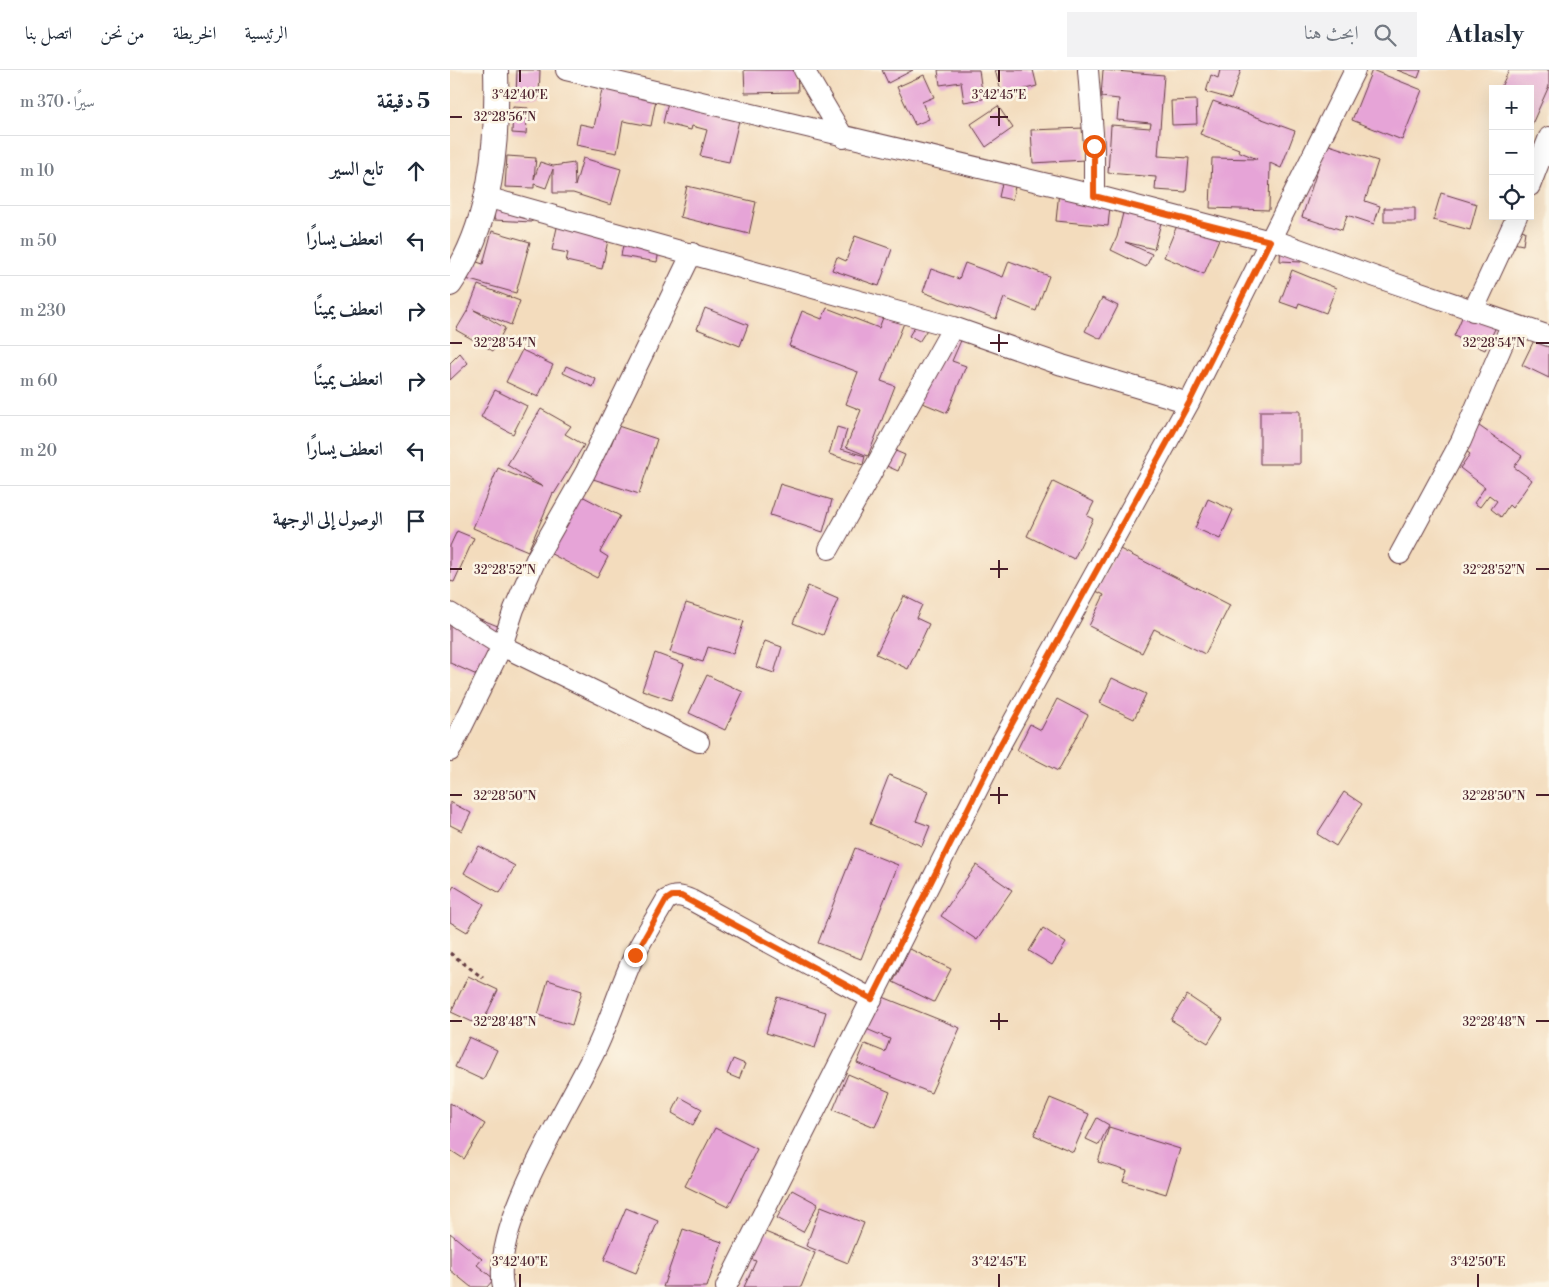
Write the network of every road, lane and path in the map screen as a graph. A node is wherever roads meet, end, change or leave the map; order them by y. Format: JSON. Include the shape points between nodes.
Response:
{"nodes":[{"id":1,"x":496,"y":70,"type":"edge"},
{"id":2,"x":566,"y":70,"type":"edge"},
{"id":3,"x":804,"y":70,"type":"edge"},
{"id":4,"x":1088,"y":70,"type":"edge"},
{"id":5,"x":1355,"y":70,"type":"edge"},
{"id":6,"x":1549,"y":137,"type":"edge"},
{"id":7,"x":844,"y":138,"type":"junction"},
{"id":8,"x":1534,"y":176,"type":"edge"},
{"id":9,"x":1094,"y":196,"type":"junction"},
{"id":10,"x":486,"y":197,"type":"junction"},
{"id":11,"x":1515,"y":220,"type":"edge"},
{"id":12,"x":1270,"y":240,"type":"junction"},
{"id":13,"x":692,"y":253,"type":"junction"},
{"id":14,"x":450,"y":284,"type":"edge"},
{"id":15,"x":1473,"y":311,"type":"junction"},
{"id":16,"x":1512,"y":323,"type":"junction"},
{"id":17,"x":953,"y":327,"type":"junction"},
{"id":18,"x":1549,"y":336,"type":"edge"},
{"id":19,"x":1189,"y":403,"type":"junction"},
{"id":20,"x":829,"y":549,"type":"dead end"},
{"id":21,"x":1400,"y":554,"type":"dead end"},
{"id":22,"x":450,"y":613,"type":"edge"},
{"id":23,"x":502,"y":646,"type":"junction"},
{"id":24,"x":699,"y":742,"type":"dead end"},
{"id":25,"x":450,"y":751,"type":"edge"},
{"id":26,"x":450,"y":953,"type":"edge"},
{"id":27,"x":483,"y":978,"type":"dead end"},
{"id":28,"x":872,"y":999,"type":"junction"},
{"id":29,"x":503,"y":1287,"type":"edge"},
{"id":30,"x":726,"y":1287,"type":"edge"}],
"edges":[{"from":1,"to":10,"type":"street","via":[[495,145]]},
{"from":2,"to":7,"type":"street"},
{"from":3,"to":7,"type":"street"},
{"from":4,"to":9,"type":"street"},
{"from":5,"to":12,"type":"street"},
{"from":6,"to":8,"type":"street"},
{"from":7,"to":9,"type":"street"},
{"from":9,"to":12,"type":"street"},
{"from":10,"to":13,"type":"street"},
{"from":10,"to":14,"type":"street","via":[[472,239]]},
{"from":11,"to":15,"type":"street"},
{"from":12,"to":15,"type":"street"},
{"from":12,"to":19,"type":"street"},
{"from":13,"to":17,"type":"street"},
{"from":13,"to":23,"type":"street","via":[[585,473],[538,557]]},
{"from":15,"to":16,"type":"street"},
{"from":16,"to":18,"type":"street"},
{"from":16,"to":21,"type":"street","via":[[1460,441]]},
{"from":17,"to":19,"type":"street","via":[[1062,365]]},
{"from":17,"to":20,"type":"street"},
{"from":19,"to":28,"type":"street","via":[[998,749]]},
{"from":22,"to":23,"type":"street"},
{"from":23,"to":24,"type":"street"},
{"from":23,"to":25,"type":"street"},
{"from":26,"to":27,"type":"path"},
{"from":28,"to":29,"type":"street","via":[[691,900],[681,896],[666,900],[635,955],[597,1047],[556,1123],[510,1227],[503,1253]]},
{"from":28,"to":30,"type":"street"}]}
